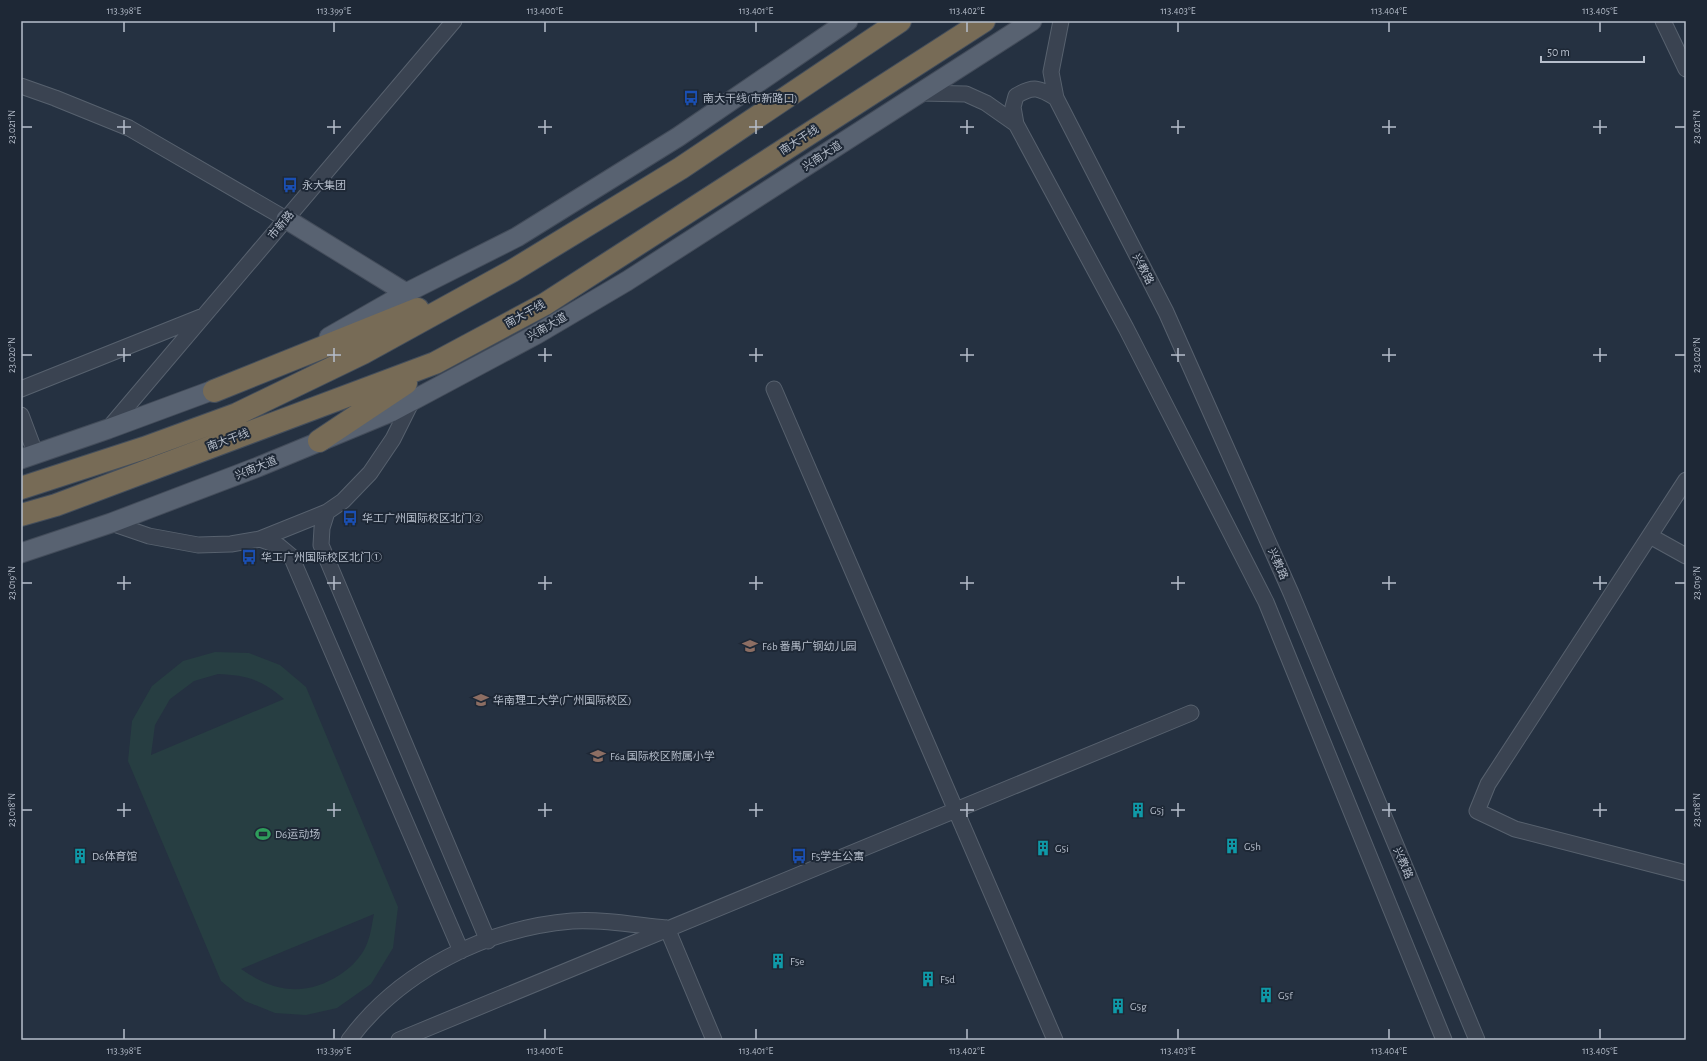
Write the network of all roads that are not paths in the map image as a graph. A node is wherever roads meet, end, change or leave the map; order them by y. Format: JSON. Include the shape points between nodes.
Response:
{"nodes":[{"id":1,"x":454,"y":21,"type":"edge"},
{"id":2,"x":848,"y":21,"type":"edge"},
{"id":3,"x":900,"y":21,"type":"edge"},
{"id":4,"x":984,"y":21,"type":"edge"},
{"id":5,"x":1032,"y":21,"type":"edge"},
{"id":6,"x":1061,"y":21,"type":"edge"},
{"id":7,"x":1663,"y":21,"type":"edge"},
{"id":8,"x":1686,"y":69,"type":"edge"},
{"id":9,"x":21,"y":86,"type":"edge"},
{"id":10,"x":920,"y":93,"type":"junction"},
{"id":11,"x":1056,"y":98,"type":"junction"},
{"id":12,"x":1016,"y":124,"type":"junction"},
{"id":13,"x":286,"y":219,"type":"junction"},
{"id":14,"x":512,"y":271,"type":"junction"},
{"id":15,"x":406,"y":294,"type":"junction"},
{"id":16,"x":204,"y":316,"type":"junction"},
{"id":17,"x":435,"y":363,"type":"junction"},
{"id":18,"x":21,"y":388,"type":"edge"},
{"id":19,"x":774,"y":389,"type":"dead end"},
{"id":20,"x":214,"y":391,"type":"junction"},
{"id":21,"x":412,"y":401,"type":"junction"},
{"id":22,"x":21,"y":415,"type":"edge"},
{"id":23,"x":108,"y":429,"type":"junction"},
{"id":24,"x":319,"y":441,"type":"junction"},
{"id":25,"x":29,"y":457,"type":"edge"},
{"id":26,"x":1686,"y":480,"type":"edge"},
{"id":27,"x":21,"y":488,"type":"edge"},
{"id":28,"x":327,"y":512,"type":"junction"},
{"id":29,"x":21,"y":515,"type":"edge"},
{"id":30,"x":111,"y":523,"type":"junction"},
{"id":31,"x":1650,"y":536,"type":"junction"},
{"id":32,"x":260,"y":539,"type":"junction"},
{"id":33,"x":21,"y":553,"type":"edge"},
{"id":34,"x":1686,"y":556,"type":"edge"},
{"id":35,"x":1192,"y":713,"type":"dead end"},
{"id":36,"x":956,"y":811,"type":"junction"},
{"id":37,"x":1686,"y":873,"type":"edge"},
{"id":38,"x":667,"y":928,"type":"junction"},
{"id":39,"x":488,"y":940,"type":"junction"},
{"id":40,"x":461,"y":951,"type":"junction"},
{"id":41,"x":349,"y":1040,"type":"edge"},
{"id":42,"x":399,"y":1040,"type":"edge"},
{"id":43,"x":714,"y":1040,"type":"edge"},
{"id":44,"x":1055,"y":1040,"type":"edge"},
{"id":45,"x":1444,"y":1040,"type":"edge"},
{"id":46,"x":1477,"y":1040,"type":"edge"}],
"edges":[{"from":1,"to":13,"type":"street","name":"市新路"},
{"from":2,"to":15,"type":"main road","via":[[678,137],[517,237]]},
{"from":3,"to":14,"type":"highway","name":"南大干线","via":[[681,168]]},
{"from":4,"to":17,"type":"highway","name":"南大干线","via":[[545,304]]},
{"from":5,"to":10,"type":"main road","name":"兴南大道"},
{"from":6,"to":11,"type":"street","name":"兴教路","via":[[1051,72]]},
{"from":7,"to":8,"type":"street"},
{"from":9,"to":13,"type":"street","via":[[129,128]]},
{"from":10,"to":12,"type":"street","via":[[966,94],[986,103]]},
{"from":10,"to":21,"type":"main road","name":"兴南大道","via":[[627,281],[537,334]]},
{"from":11,"to":12,"type":"street","via":[[1040,89],[1029,88],[1016,96],[1013,107]]},
{"from":11,"to":46,"type":"street","name":"兴教路","via":[[1166,312],[1285,579]]},
{"from":12,"to":45,"type":"street","via":[[1126,328],[1266,602]]},
{"from":13,"to":15,"type":"main road"},
{"from":13,"to":16,"type":"street","name":"市新路"},
{"from":14,"to":20,"type":"highway"},
{"from":14,"to":27,"type":"highway","name":"南大干线","via":[[363,353],[237,414],[144,448]]},
{"from":15,"to":20,"type":"main road","via":[[329,336]]},
{"from":16,"to":18,"type":"street"},
{"from":16,"to":23,"type":"street","name":"市新路"},
{"from":17,"to":24,"type":"highway"},
{"from":17,"to":29,"type":"highway","name":"南大干线","via":[[56,505]]},
{"from":19,"to":36,"type":"street"},
{"from":20,"to":23,"type":"main road"},
{"from":21,"to":24,"type":"main road","name":"兴南大道","via":[[374,420]]},
{"from":21,"to":28,"type":"street","via":[[394,439],[370,473],[343,501]]},
{"from":22,"to":25,"type":"street"},
{"from":23,"to":25,"type":"main road"},
{"from":24,"to":30,"type":"main road","name":"兴南大道"},
{"from":26,"to":31,"type":"street"},
{"from":28,"to":32,"type":"street"},
{"from":28,"to":39,"type":"street","via":[[321,544]]},
{"from":30,"to":32,"type":"street","via":[[150,536],[198,546]]},
{"from":30,"to":33,"type":"main road","name":"兴南大道"},
{"from":31,"to":34,"type":"street"},
{"from":31,"to":37,"type":"street","via":[[1488,784],[1477,811],[1515,829]]},
{"from":32,"to":40,"type":"street","via":[[279,546],[291,556]]},
{"from":35,"to":36,"type":"street"},
{"from":36,"to":38,"type":"street"},
{"from":36,"to":44,"type":"street"},
{"from":38,"to":39,"type":"street","via":[[619,922],[572,921],[524,929]]},
{"from":38,"to":42,"type":"street"},
{"from":38,"to":43,"type":"street"},
{"from":39,"to":40,"type":"street"},
{"from":40,"to":41,"type":"street","via":[[427,968],[390,996]]}]}
